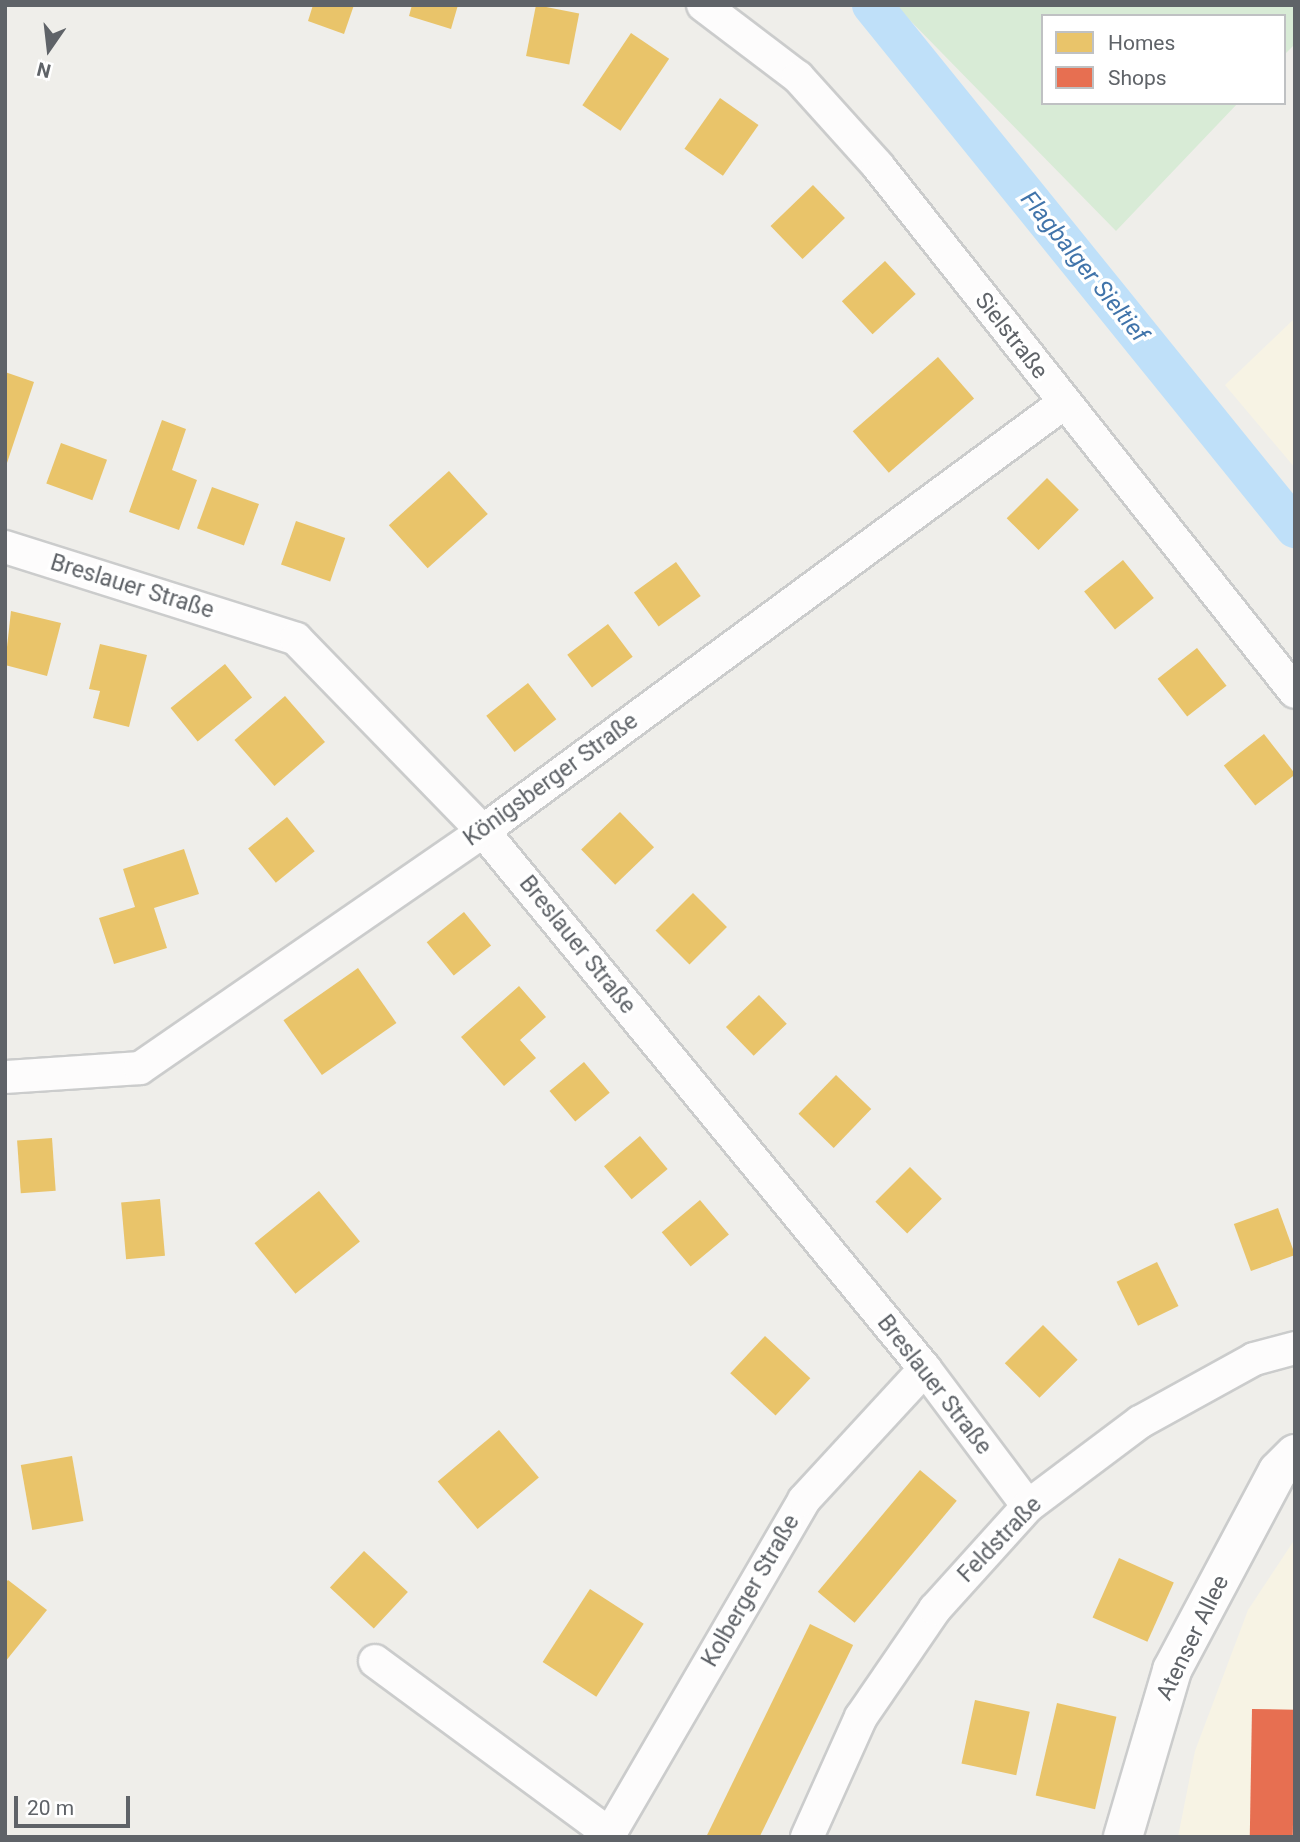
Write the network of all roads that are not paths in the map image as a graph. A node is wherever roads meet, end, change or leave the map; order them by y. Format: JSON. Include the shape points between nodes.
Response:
{"nodes":[{"id":1,"x":703,"y":5,"type":"edge"},
{"id":2,"x":1064,"y":403,"type":"junction"},
{"id":3,"x":5,"y":547,"type":"edge"},
{"id":4,"x":1295,"y":692,"type":"edge"},
{"id":5,"x":483,"y":831,"type":"junction"},
{"id":6,"x":5,"y":1077,"type":"edge"},
{"id":7,"x":1295,"y":1348,"type":"edge"},
{"id":8,"x":925,"y":1369,"type":"junction"},
{"id":9,"x":1295,"y":1454,"type":"edge"},
{"id":10,"x":1028,"y":1506,"type":"junction"},
{"id":11,"x":375,"y":1661,"type":"dead end"},
{"id":12,"x":609,"y":1835,"type":"edge"},
{"id":13,"x":807,"y":1837,"type":"edge"},
{"id":14,"x":1123,"y":1837,"type":"edge"}],
"edges":[{"from":1,"to":2,"type":"street","name":"Sielstraße","via":[[807,86],[878,166]]},
{"from":2,"to":4,"type":"street","name":"Sielstraße"},
{"from":2,"to":5,"type":"street","name":"Königsberger Straße"},
{"from":3,"to":5,"type":"street","name":"Breslauer Straße","via":[[296,639]]},
{"from":5,"to":6,"type":"street","name":"Königsberger Straße","via":[[140,1068]]},
{"from":5,"to":8,"type":"street","name":"Breslauer Straße"},
{"from":7,"to":10,"type":"street","name":"Feldstraße","via":[[1254,1359],[1140,1422]]},
{"from":8,"to":10,"type":"street","name":"Breslauer Straße"},
{"from":8,"to":12,"type":"street","name":"Kolberger Straße","via":[[804,1500]]},
{"from":9,"to":14,"type":"street","name":"Atenser Allee","via":[[1278,1471],[1172,1670]]},
{"from":10,"to":13,"type":"street","name":"Feldstraße","via":[[935,1609],[861,1717]]},
{"from":11,"to":12,"type":"street"}]}
